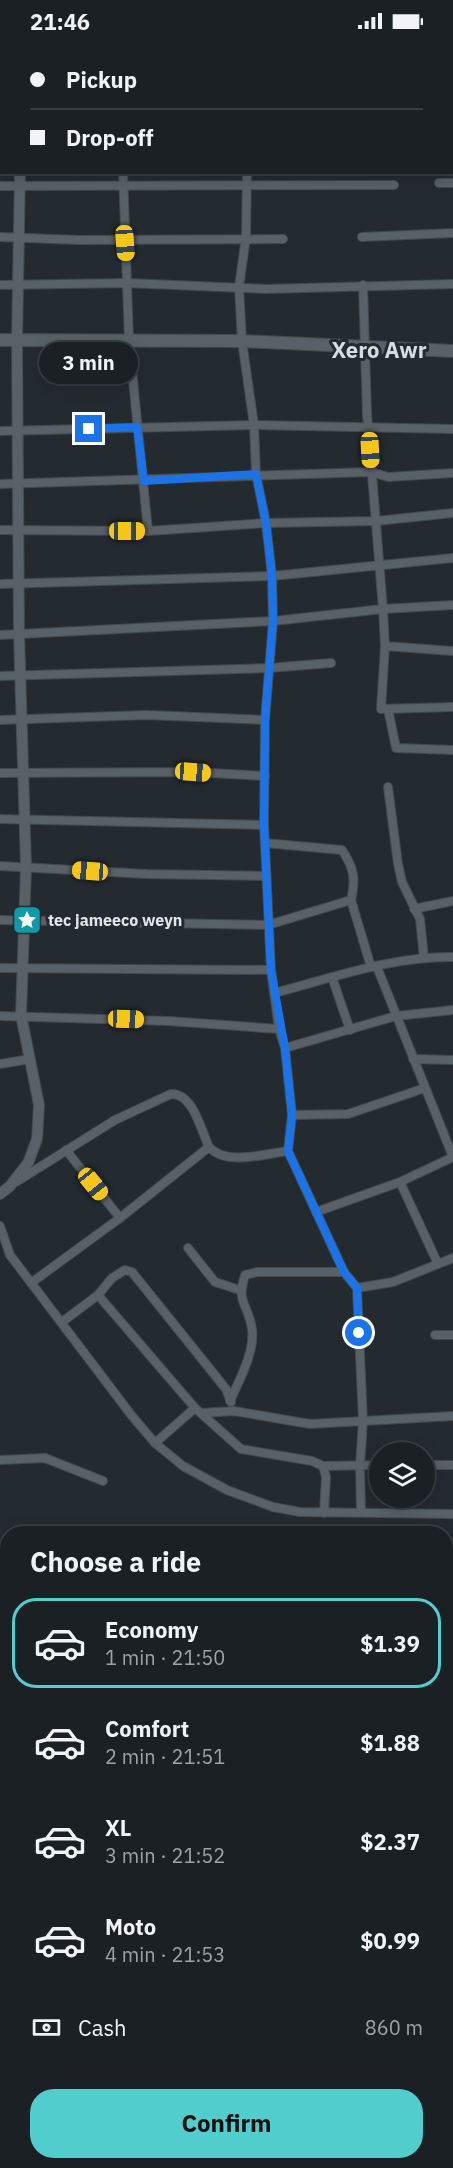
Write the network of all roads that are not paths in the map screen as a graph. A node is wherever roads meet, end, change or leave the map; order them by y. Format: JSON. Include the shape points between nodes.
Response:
{"nodes":[{"id":1,"x":20,"y":174,"type":"edge"},
{"id":2,"x":123,"y":174,"type":"edge"},
{"id":3,"x":247,"y":174,"type":"edge"},
{"id":4,"x":440,"y":183,"type":"dead end"},
{"id":5,"x":453,"y":183,"type":"edge"},
{"id":6,"x":123,"y":185,"type":"junction"},
{"id":7,"x":394,"y":185,"type":"dead end"},
{"id":8,"x":0,"y":186,"type":"edge"},
{"id":9,"x":20,"y":186,"type":"junction"},
{"id":10,"x":248,"y":187,"type":"junction"},
{"id":11,"x":453,"y":233,"type":"edge"},
{"id":12,"x":0,"y":237,"type":"edge"},
{"id":13,"x":19,"y":237,"type":"junction"},
{"id":14,"x":246,"y":237,"type":"junction"},
{"id":15,"x":362,"y":237,"type":"dead end"},
{"id":16,"x":125,"y":238,"type":"junction"},
{"id":17,"x":283,"y":239,"type":"dead end"},
{"id":18,"x":128,"y":283,"type":"junction"},
{"id":19,"x":453,"y":284,"type":"edge"},
{"id":20,"x":0,"y":285,"type":"edge"},
{"id":21,"x":363,"y":285,"type":"junction"},
{"id":22,"x":17,"y":286,"type":"junction"},
{"id":23,"x":239,"y":287,"type":"junction"},
{"id":24,"x":0,"y":340,"type":"edge"},
{"id":25,"x":17,"y":340,"type":"junction"},
{"id":26,"x":129,"y":340,"type":"junction"},
{"id":27,"x":242,"y":341,"type":"junction"},
{"id":28,"x":364,"y":347,"type":"junction"},
{"id":29,"x":453,"y":351,"type":"edge"},
{"id":30,"x":254,"y":425,"type":"junction"},
{"id":31,"x":137,"y":427,"type":"junction"},
{"id":32,"x":369,"y":427,"type":"junction"},
{"id":33,"x":453,"y":429,"type":"edge"},
{"id":34,"x":0,"y":431,"type":"edge"},
{"id":35,"x":18,"y":431,"type":"junction"},
{"id":36,"x":371,"y":472,"type":"junction"},
{"id":37,"x":453,"y":473,"type":"edge"},
{"id":38,"x":256,"y":474,"type":"junction"},
{"id":39,"x":144,"y":481,"type":"junction"},
{"id":40,"x":0,"y":484,"type":"edge"},
{"id":41,"x":19,"y":484,"type":"junction"},
{"id":42,"x":453,"y":513,"type":"edge"},
{"id":43,"x":376,"y":521,"type":"junction"},
{"id":44,"x":266,"y":523,"type":"junction"},
{"id":45,"x":0,"y":530,"type":"edge"},
{"id":46,"x":19,"y":530,"type":"junction"},
{"id":47,"x":148,"y":531,"type":"junction"},
{"id":48,"x":453,"y":558,"type":"edge"},
{"id":49,"x":381,"y":565,"type":"junction"},
{"id":50,"x":272,"y":576,"type":"junction"},
{"id":51,"x":0,"y":584,"type":"edge"},
{"id":52,"x":19,"y":584,"type":"junction"},
{"id":53,"x":453,"y":605,"type":"edge"},
{"id":54,"x":382,"y":609,"type":"junction"},
{"id":55,"x":273,"y":621,"type":"junction"},
{"id":56,"x":19,"y":634,"type":"junction"},
{"id":57,"x":0,"y":635,"type":"edge"},
{"id":58,"x":385,"y":646,"type":"junction"},
{"id":59,"x":453,"y":651,"type":"edge"},
{"id":60,"x":331,"y":663,"type":"dead end"},
{"id":61,"x":269,"y":668,"type":"junction"},
{"id":62,"x":0,"y":676,"type":"edge"},
{"id":63,"x":20,"y":677,"type":"junction"},
{"id":64,"x":453,"y":707,"type":"edge"},
{"id":65,"x":388,"y":709,"type":"junction"},
{"id":66,"x":21,"y":718,"type":"junction"},
{"id":67,"x":0,"y":720,"type":"edge"},
{"id":68,"x":265,"y":720,"type":"junction"},
{"id":69,"x":453,"y":750,"type":"edge"},
{"id":70,"x":0,"y":773,"type":"edge"},
{"id":71,"x":21,"y":773,"type":"junction"},
{"id":72,"x":265,"y":776,"type":"junction"},
{"id":73,"x":388,"y":787,"type":"dead end"},
{"id":74,"x":0,"y":819,"type":"edge"},
{"id":75,"x":23,"y":821,"type":"junction"},
{"id":76,"x":264,"y":825,"type":"junction"},
{"id":77,"x":265,"y":843,"type":"junction"},
{"id":78,"x":0,"y":866,"type":"edge"},
{"id":79,"x":26,"y":867,"type":"junction"},
{"id":80,"x":266,"y":876,"type":"junction"},
{"id":81,"x":351,"y":900,"type":"junction"},
{"id":82,"x":453,"y":901,"type":"edge"},
{"id":83,"x":414,"y":909,"type":"junction"},
{"id":84,"x":0,"y":920,"type":"edge"},
{"id":85,"x":24,"y":921,"type":"junction"},
{"id":86,"x":268,"y":925,"type":"junction"},
{"id":87,"x":453,"y":957,"type":"edge"},
{"id":88,"x":424,"y":958,"type":"junction"},
{"id":89,"x":22,"y":967,"type":"junction"},
{"id":90,"x":374,"y":967,"type":"junction"},
{"id":91,"x":0,"y":968,"type":"edge"},
{"id":92,"x":271,"y":970,"type":"junction"},
{"id":93,"x":332,"y":977,"type":"junction"},
{"id":94,"x":274,"y":993,"type":"junction"},
{"id":95,"x":453,"y":1010,"type":"edge"},
{"id":96,"x":21,"y":1015,"type":"junction"},
{"id":97,"x":0,"y":1016,"type":"edge"},
{"id":98,"x":396,"y":1016,"type":"junction"},
{"id":99,"x":279,"y":1029,"type":"junction"},
{"id":100,"x":350,"y":1030,"type":"junction"},
{"id":101,"x":285,"y":1048,"type":"junction"},
{"id":102,"x":30,"y":1059,"type":"junction"},
{"id":103,"x":413,"y":1059,"type":"junction"},
{"id":104,"x":453,"y":1060,"type":"edge"},
{"id":105,"x":0,"y":1064,"type":"edge"},
{"id":106,"x":424,"y":1088,"type":"junction"},
{"id":107,"x":292,"y":1115,"type":"junction"},
{"id":108,"x":209,"y":1147,"type":"junction"},
{"id":109,"x":66,"y":1150,"type":"junction"},
{"id":110,"x":288,"y":1151,"type":"junction"},
{"id":111,"x":453,"y":1157,"type":"edge"},
{"id":112,"x":400,"y":1182,"type":"junction"},
{"id":113,"x":10,"y":1185,"type":"junction"},
{"id":114,"x":0,"y":1194,"type":"edge"},
{"id":115,"x":316,"y":1212,"type":"junction"},
{"id":116,"x":120,"y":1218,"type":"junction"},
{"id":117,"x":0,"y":1226,"type":"edge"},
{"id":118,"x":188,"y":1248,"type":"dead end"},
{"id":119,"x":453,"y":1258,"type":"edge"},
{"id":120,"x":438,"y":1264,"type":"junction"},
{"id":121,"x":344,"y":1272,"type":"junction"},
{"id":122,"x":31,"y":1283,"type":"junction"},
{"id":123,"x":357,"y":1288,"type":"junction"},
{"id":124,"x":240,"y":1290,"type":"junction"},
{"id":125,"x":98,"y":1295,"type":"junction"},
{"id":126,"x":62,"y":1322,"type":"junction"},
{"id":127,"x":435,"y":1335,"type":"dead end"},
{"id":128,"x":453,"y":1335,"type":"edge"},
{"id":129,"x":230,"y":1401,"type":"junction"},
{"id":130,"x":199,"y":1410,"type":"junction"},
{"id":131,"x":234,"y":1411,"type":"junction"},
{"id":132,"x":453,"y":1416,"type":"edge"},
{"id":133,"x":363,"y":1421,"type":"junction"},
{"id":134,"x":155,"y":1443,"type":"junction"},
{"id":135,"x":0,"y":1460,"type":"edge"},
{"id":136,"x":360,"y":1465,"type":"junction"},
{"id":137,"x":369,"y":1465,"type":"edge"},
{"id":138,"x":435,"y":1465,"type":"edge"},
{"id":139,"x":453,"y":1465,"type":"edge"},
{"id":140,"x":323,"y":1466,"type":"junction"},
{"id":141,"x":103,"y":1481,"type":"dead end"},
{"id":142,"x":361,"y":1512,"type":"junction"},
{"id":143,"x":324,"y":1513,"type":"junction"},
{"id":144,"x":453,"y":1514,"type":"edge"}],
"edges":[{"from":1,"to":9,"type":"street"},
{"from":2,"to":6,"type":"street"},
{"from":3,"to":10,"type":"street"},
{"from":4,"to":5,"type":"street"},
{"from":6,"to":9,"type":"street"},
{"from":6,"to":10,"type":"street"},
{"from":6,"to":16,"type":"street"},
{"from":7,"to":10,"type":"street"},
{"from":8,"to":9,"type":"street"},
{"from":9,"to":13,"type":"street"},
{"from":10,"to":14,"type":"street"},
{"from":11,"to":15,"type":"street"},
{"from":12,"to":13,"type":"street"},
{"from":13,"to":16,"type":"street"},
{"from":13,"to":22,"type":"street"},
{"from":14,"to":16,"type":"street"},
{"from":14,"to":17,"type":"street"},
{"from":14,"to":23,"type":"street"},
{"from":16,"to":18,"type":"street"},
{"from":18,"to":22,"type":"street"},
{"from":18,"to":23,"type":"street"},
{"from":18,"to":26,"type":"street"},
{"from":19,"to":21,"type":"street"},
{"from":20,"to":22,"type":"street"},
{"from":21,"to":23,"type":"street"},
{"from":21,"to":28,"type":"street"},
{"from":22,"to":25,"type":"street"},
{"from":23,"to":27,"type":"street"},
{"from":24,"to":25,"type":"main road"},
{"from":25,"to":26,"type":"main road"},
{"from":25,"to":35,"type":"street"},
{"from":26,"to":27,"type":"main road"},
{"from":26,"to":31,"type":"street"},
{"from":27,"to":28,"type":"main road"},
{"from":27,"to":30,"type":"street"},
{"from":28,"to":29,"type":"main road"},
{"from":28,"to":32,"type":"street"},
{"from":30,"to":31,"type":"street"},
{"from":30,"to":32,"type":"street"},
{"from":30,"to":38,"type":"street"},
{"from":31,"to":35,"type":"street"},
{"from":31,"to":39,"type":"street"},
{"from":32,"to":33,"type":"street"},
{"from":32,"to":36,"type":"street"},
{"from":34,"to":35,"type":"street"},
{"from":35,"to":41,"type":"street"},
{"from":36,"to":37,"type":"street","via":[[388,477]]},
{"from":36,"to":38,"type":"street"},
{"from":36,"to":43,"type":"street"},
{"from":38,"to":39,"type":"street"},
{"from":38,"to":44,"type":"street"},
{"from":39,"to":41,"type":"street"},
{"from":39,"to":47,"type":"street"},
{"from":40,"to":41,"type":"street"},
{"from":41,"to":46,"type":"street"},
{"from":42,"to":43,"type":"street"},
{"from":43,"to":44,"type":"street"},
{"from":43,"to":49,"type":"street"},
{"from":44,"to":47,"type":"street"},
{"from":44,"to":50,"type":"street"},
{"from":45,"to":46,"type":"street"},
{"from":46,"to":47,"type":"street"},
{"from":46,"to":52,"type":"street"},
{"from":48,"to":49,"type":"street"},
{"from":49,"to":50,"type":"street"},
{"from":49,"to":54,"type":"street"},
{"from":50,"to":52,"type":"street"},
{"from":50,"to":55,"type":"street"},
{"from":51,"to":52,"type":"street"},
{"from":52,"to":56,"type":"street"},
{"from":53,"to":54,"type":"street"},
{"from":54,"to":55,"type":"street"},
{"from":54,"to":58,"type":"street"},
{"from":55,"to":56,"type":"street"},
{"from":55,"to":61,"type":"street"},
{"from":56,"to":57,"type":"street"},
{"from":56,"to":63,"type":"street"},
{"from":58,"to":59,"type":"street"},
{"from":58,"to":65,"type":"street","via":[[381,709]]},
{"from":60,"to":61,"type":"street"},
{"from":61,"to":63,"type":"street"},
{"from":61,"to":68,"type":"street"},
{"from":62,"to":63,"type":"street"},
{"from":63,"to":66,"type":"street"},
{"from":64,"to":65,"type":"street"},
{"from":65,"to":69,"type":"street","via":[[396,748]]},
{"from":66,"to":67,"type":"street"},
{"from":66,"to":68,"type":"street","via":[[147,715]]},
{"from":66,"to":71,"type":"street"},
{"from":68,"to":72,"type":"street"},
{"from":70,"to":71,"type":"street"},
{"from":71,"to":72,"type":"street","via":[[193,772]]},
{"from":71,"to":75,"type":"street"},
{"from":72,"to":76,"type":"street"},
{"from":73,"to":83,"type":"street","via":[[398,864]]},
{"from":74,"to":75,"type":"street"},
{"from":75,"to":76,"type":"street"},
{"from":75,"to":79,"type":"street"},
{"from":76,"to":77,"type":"street"},
{"from":77,"to":80,"type":"street"},
{"from":77,"to":81,"type":"street","via":[[342,850],[352,864],[355,880]]},
{"from":78,"to":79,"type":"street"},
{"from":79,"to":80,"type":"street"},
{"from":79,"to":85,"type":"street"},
{"from":80,"to":86,"type":"street"},
{"from":81,"to":86,"type":"street"},
{"from":81,"to":90,"type":"street"},
{"from":82,"to":83,"type":"street"},
{"from":83,"to":88,"type":"street","via":[[420,919]]},
{"from":84,"to":85,"type":"street"},
{"from":85,"to":86,"type":"street"},
{"from":85,"to":89,"type":"street"},
{"from":86,"to":92,"type":"street"},
{"from":87,"to":88,"type":"street"},
{"from":88,"to":90,"type":"street"},
{"from":89,"to":91,"type":"street"},
{"from":89,"to":92,"type":"street"},
{"from":89,"to":96,"type":"street"},
{"from":90,"to":93,"type":"street"},
{"from":90,"to":98,"type":"street"},
{"from":92,"to":94,"type":"street"},
{"from":93,"to":94,"type":"street"},
{"from":93,"to":100,"type":"street"},
{"from":94,"to":99,"type":"street"},
{"from":95,"to":98,"type":"street"},
{"from":96,"to":97,"type":"street"},
{"from":96,"to":99,"type":"street"},
{"from":96,"to":102,"type":"street"},
{"from":98,"to":100,"type":"street"},
{"from":98,"to":103,"type":"street"},
{"from":99,"to":101,"type":"street"},
{"from":100,"to":101,"type":"street"},
{"from":101,"to":107,"type":"street"},
{"from":102,"to":105,"type":"street"},
{"from":102,"to":113,"type":"street","via":[[39,1105],[37,1138],[28,1163]]},
{"from":103,"to":104,"type":"street"},
{"from":103,"to":106,"type":"street"},
{"from":106,"to":107,"type":"street","via":[[348,1114]]},
{"from":106,"to":111,"type":"street"},
{"from":107,"to":110,"type":"street"},
{"from":108,"to":109,"type":"street","via":[[187,1099],[171,1094],[115,1120]]},
{"from":108,"to":110,"type":"street","via":[[223,1157]]},
{"from":108,"to":116,"type":"street"},
{"from":109,"to":113,"type":"street"},
{"from":109,"to":116,"type":"street"},
{"from":110,"to":115,"type":"street"},
{"from":111,"to":112,"type":"street"},
{"from":112,"to":115,"type":"street"},
{"from":112,"to":120,"type":"street"},
{"from":113,"to":114,"type":"street"},
{"from":115,"to":121,"type":"street"},
{"from":116,"to":122,"type":"street"},
{"from":117,"to":122,"type":"street","via":[[10,1255]]},
{"from":118,"to":124,"type":"street","via":[[215,1282]]},
{"from":119,"to":120,"type":"street"},
{"from":120,"to":123,"type":"street","via":[[393,1282]]},
{"from":121,"to":123,"type":"street"},
{"from":121,"to":124,"type":"street","via":[[257,1272],[245,1275]]},
{"from":122,"to":126,"type":"street"},
{"from":123,"to":133,"type":"street"},
{"from":124,"to":129,"type":"street","via":[[252,1330],[250,1351]]},
{"from":125,"to":126,"type":"street"},
{"from":125,"to":129,"type":"street","via":[[112,1278],[125,1270],[132,1272],[226,1389]]},
{"from":125,"to":130,"type":"street"},
{"from":126,"to":134,"type":"street"},
{"from":127,"to":128,"type":"street"},
{"from":129,"to":131,"type":"street"},
{"from":130,"to":131,"type":"street"},
{"from":130,"to":134,"type":"street"},
{"from":130,"to":140,"type":"street","via":[[241,1449]]},
{"from":131,"to":133,"type":"street","via":[[310,1424]]},
{"from":132,"to":133,"type":"street"},
{"from":133,"to":136,"type":"street"},
{"from":134,"to":143,"type":"street","via":[[183,1466],[227,1490],[273,1507]]},
{"from":135,"to":141,"type":"street","via":[[45,1458]]},
{"from":136,"to":137,"type":"street"},
{"from":136,"to":140,"type":"street"},
{"from":136,"to":142,"type":"street"},
{"from":138,"to":139,"type":"street"},
{"from":140,"to":143,"type":"street"},
{"from":142,"to":143,"type":"street"},
{"from":142,"to":144,"type":"street"}]}
